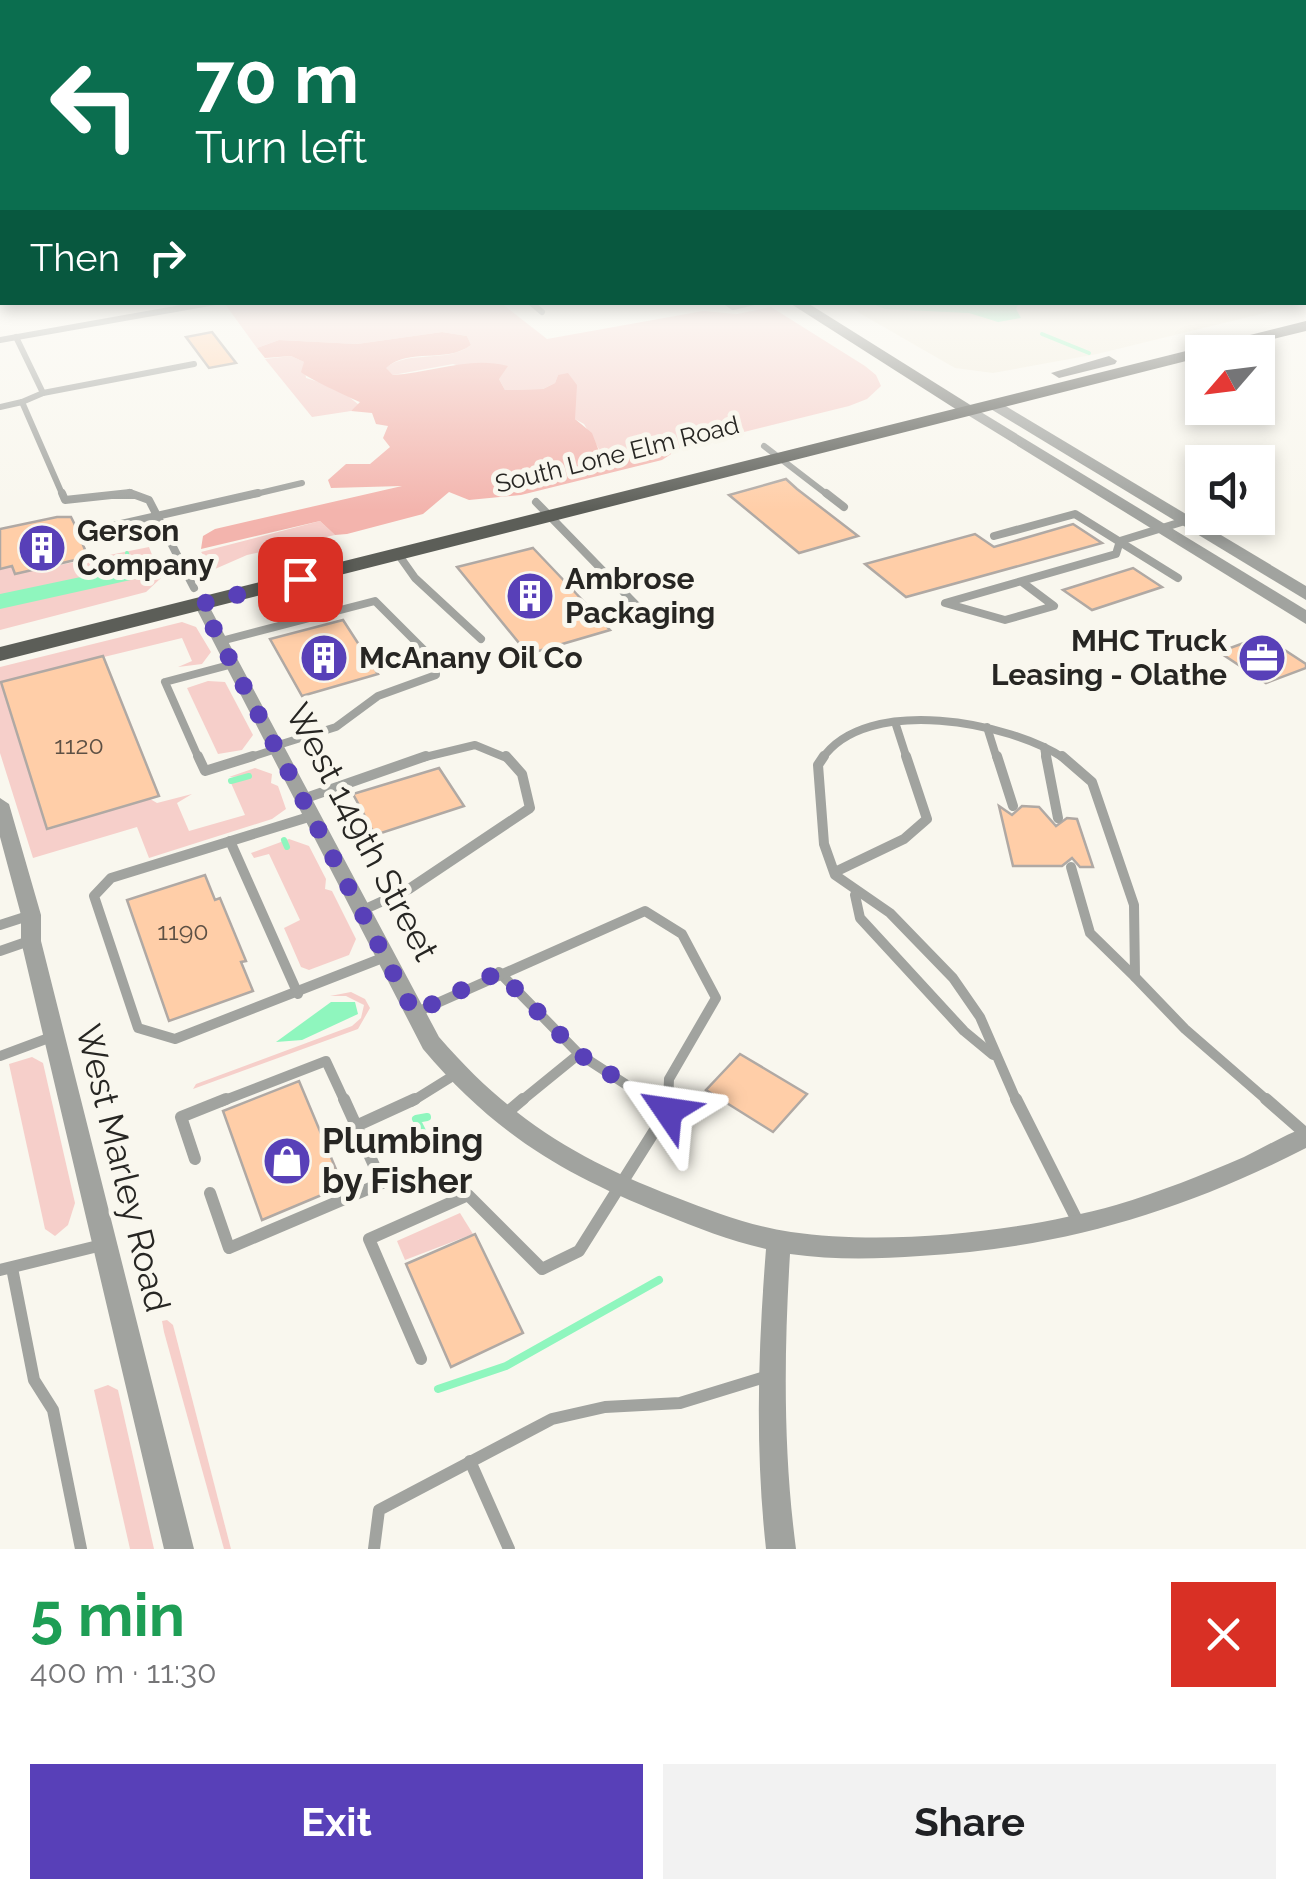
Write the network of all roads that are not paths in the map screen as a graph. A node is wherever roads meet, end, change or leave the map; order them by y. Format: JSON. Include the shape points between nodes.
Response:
{"nodes":[{"id":1,"x":30,"y":365,"type":"edge"},
{"id":2,"x":187,"y":365,"type":"edge"},
{"id":3,"x":896,"y":365,"type":"edge"},
{"id":4,"x":918,"y":365,"type":"edge"},
{"id":5,"x":1091,"y":365,"type":"edge"},
{"id":6,"x":1151,"y":365,"type":"edge"},
{"id":7,"x":43,"y":393,"type":"junction"},
{"id":8,"x":952,"y":400,"type":"junction"},
{"id":9,"x":22,"y":402,"type":"junction"},
{"id":10,"x":974,"y":402,"type":"junction"},
{"id":11,"x":994,"y":405,"type":"junction"},
{"id":12,"x":0,"y":407,"type":"edge"},
{"id":13,"x":772,"y":453,"type":"junction"},
{"id":14,"x":302,"y":483,"type":"dead end"},
{"id":15,"x":844,"y":507,"type":"dead end"},
{"id":16,"x":542,"y":509,"type":"junction"},
{"id":17,"x":157,"y":516,"type":"junction"},
{"id":18,"x":1185,"y":518,"type":"edge"},
{"id":19,"x":1185,"y":521,"type":"edge"},
{"id":20,"x":108,"y":527,"type":"dead end"},
{"id":21,"x":1163,"y":528,"type":"junction"},
{"id":22,"x":1212,"y":535,"type":"edge"},
{"id":23,"x":994,"y":536,"type":"dead end"},
{"id":24,"x":1120,"y":541,"type":"junction"},
{"id":25,"x":398,"y":554,"type":"junction"},
{"id":26,"x":1178,"y":578,"type":"dead end"},
{"id":27,"x":1022,"y":582,"type":"junction"},
{"id":28,"x":1306,"y":594,"type":"edge"},
{"id":29,"x":198,"y":596,"type":"junction"},
{"id":30,"x":642,"y":611,"type":"dead end"},
{"id":31,"x":1306,"y":618,"type":"edge"},
{"id":32,"x":0,"y":636,"type":"edge"},
{"id":33,"x":481,"y":639,"type":"dead end"},
{"id":34,"x":221,"y":642,"type":"junction"},
{"id":35,"x":0,"y":654,"type":"edge"},
{"id":36,"x":232,"y":664,"type":"junction"},
{"id":37,"x":896,"y":725,"type":"junction"},
{"id":38,"x":987,"y":728,"type":"junction"},
{"id":39,"x":275,"y":747,"type":"junction"},
{"id":40,"x":1044,"y":748,"type":"junction"},
{"id":41,"x":0,"y":804,"type":"edge"},
{"id":42,"x":1013,"y":806,"type":"dead end"},
{"id":43,"x":308,"y":808,"type":"junction"},
{"id":44,"x":1058,"y":818,"type":"dead end"},
{"id":45,"x":230,"y":841,"type":"junction"},
{"id":46,"x":1072,"y":867,"type":"dead end"},
{"id":47,"x":835,"y":872,"type":"junction"},
{"id":48,"x":855,"y":896,"type":"junction"},
{"id":49,"x":362,"y":911,"type":"junction"},
{"id":50,"x":30,"y":915,"type":"junction"},
{"id":51,"x":0,"y":925,"type":"edge"},
{"id":52,"x":32,"y":940,"type":"junction"},
{"id":53,"x":0,"y":951,"type":"edge"},
{"id":54,"x":384,"y":957,"type":"junction"},
{"id":55,"x":499,"y":972,"type":"junction"},
{"id":56,"x":1135,"y":978,"type":"junction"},
{"id":57,"x":298,"y":994,"type":"junction"},
{"id":58,"x":414,"y":1013,"type":"junction"},
{"id":59,"x":54,"y":1036,"type":"junction"},
{"id":60,"x":579,"y":1054,"type":"junction"},
{"id":61,"x":994,"y":1055,"type":"junction"},
{"id":62,"x":0,"y":1056,"type":"edge"},
{"id":63,"x":456,"y":1074,"type":"junction"},
{"id":64,"x":668,"y":1111,"type":"junction"},
{"id":65,"x":502,"y":1117,"type":"junction"},
{"id":66,"x":356,"y":1126,"type":"junction"},
{"id":67,"x":1306,"y":1136,"type":"edge"},
{"id":68,"x":195,"y":1158,"type":"dead end"},
{"id":69,"x":620,"y":1187,"type":"junction"},
{"id":70,"x":210,"y":1193,"type":"dead end"},
{"id":71,"x":1080,"y":1226,"type":"junction"},
{"id":72,"x":779,"y":1241,"type":"junction"},
{"id":73,"x":104,"y":1244,"type":"junction"},
{"id":74,"x":6,"y":1269,"type":"edge"},
{"id":75,"x":421,"y":1359,"type":"dead end"},
{"id":76,"x":768,"y":1376,"type":"junction"},
{"id":77,"x":470,"y":1460,"type":"junction"},
{"id":78,"x":81,"y":1549,"type":"edge"},
{"id":79,"x":179,"y":1549,"type":"edge"},
{"id":80,"x":374,"y":1549,"type":"edge"},
{"id":81,"x":509,"y":1549,"type":"edge"},
{"id":82,"x":781,"y":1549,"type":"edge"}],
"edges":[{"from":1,"to":7,"type":"lane"},
{"from":2,"to":7,"type":"lane"},
{"from":3,"to":8,"type":"main road"},
{"from":4,"to":10,"type":"main road"},
{"from":5,"to":10,"type":"main road","name":"South Lone Elm Road"},
{"from":6,"to":11,"type":"main road","name":"South Lone Elm Road"},
{"from":7,"to":9,"type":"lane"},
{"from":8,"to":10,"type":"main road"},
{"from":8,"to":13,"type":"main road","name":"South Lone Elm Road"},
{"from":9,"to":12,"type":"lane"},
{"from":9,"to":17,"type":"lane","via":[[65,500],[130,493],[149,500]]},
{"from":10,"to":11,"type":"main road","name":"South Lone Elm Road"},
{"from":10,"to":13,"type":"main road","name":"South Lone Elm Road"},
{"from":10,"to":21,"type":"street"},
{"from":11,"to":18,"type":"street"},
{"from":13,"to":15,"type":"lane"},
{"from":13,"to":16,"type":"main road","name":"South Lone Elm Road"},
{"from":14,"to":17,"type":"lane"},
{"from":16,"to":25,"type":"main road","name":"South Lone Elm Road"},
{"from":16,"to":29,"type":"main road","name":"South Lone Elm Road"},
{"from":16,"to":30,"type":"lane"},
{"from":17,"to":20,"type":"lane"},
{"from":17,"to":29,"type":"lane"},
{"from":19,"to":21,"type":"lane"},
{"from":21,"to":24,"type":"lane"},
{"from":21,"to":31,"type":"street"},
{"from":22,"to":28,"type":"street"},
{"from":23,"to":24,"type":"lane","via":[[1075,514]]},
{"from":24,"to":26,"type":"lane"},
{"from":24,"to":27,"type":"lane","via":[[1116,554]]},
{"from":25,"to":29,"type":"main road","name":"South Lone Elm Road"},
{"from":25,"to":33,"type":"lane"},
{"from":27,"to":27,"type":"lane","via":[[984,592],[946,604],[1005,620],[1054,606]]},
{"from":29,"to":32,"type":"main road","name":"South Lone Elm Road"},
{"from":29,"to":34,"type":"street","name":"West 149th Street"},
{"from":29,"to":35,"type":"main road","name":"South Lone Elm Road"},
{"from":34,"to":36,"type":"street","name":"West 149th Street"},
{"from":34,"to":39,"type":"lane","via":[[375,600],[436,662],[436,675],[428,681],[378,696],[336,727]]},
{"from":36,"to":39,"type":"street","name":"West 149th Street"},
{"from":36,"to":39,"type":"lane","via":[[164,682],[204,771]]},
{"from":37,"to":38,"type":"lane","via":[[928,720]]},
{"from":37,"to":47,"type":"lane","via":[[848,734],[822,754],[820,782]]},
{"from":37,"to":47,"type":"lane","via":[[927,819],[904,840]]},
{"from":38,"to":40,"type":"lane"},
{"from":38,"to":42,"type":"lane"},
{"from":39,"to":43,"type":"street","name":"West 149th Street"},
{"from":40,"to":44,"type":"lane"},
{"from":40,"to":56,"type":"lane","via":[[1092,782],[1134,904]]},
{"from":41,"to":50,"type":"street","name":"West Marley Road"},
{"from":43,"to":45,"type":"lane"},
{"from":43,"to":49,"type":"street","name":"West 149th Street"},
{"from":43,"to":49,"type":"lane","via":[[471,745],[513,759],[524,776],[530,808],[409,889]]},
{"from":45,"to":57,"type":"lane"},
{"from":45,"to":57,"type":"lane","via":[[111,878],[94,896],[138,1028],[175,1038]]},
{"from":46,"to":56,"type":"lane","via":[[1090,933]]},
{"from":47,"to":48,"type":"lane"},
{"from":48,"to":61,"type":"lane","via":[[860,918]]},
{"from":48,"to":61,"type":"lane","via":[[888,911],[978,1008]]},
{"from":49,"to":54,"type":"street","name":"West 149th Street"},
{"from":50,"to":51,"type":"lane"},
{"from":50,"to":52,"type":"street","name":"West Marley Road"},
{"from":52,"to":53,"type":"lane"},
{"from":52,"to":59,"type":"street","name":"West Marley Road"},
{"from":54,"to":57,"type":"lane"},
{"from":54,"to":58,"type":"street","name":"West 149th Street"},
{"from":55,"to":58,"type":"lane"},
{"from":55,"to":60,"type":"lane"},
{"from":55,"to":64,"type":"lane","via":[[627,916],[645,911],[667,918],[692,943],[716,998],[669,1078]]},
{"from":56,"to":67,"type":"lane"},
{"from":58,"to":63,"type":"street","name":"West 149th Street"},
{"from":59,"to":62,"type":"lane"},
{"from":59,"to":73,"type":"street","name":"West Marley Road"},
{"from":60,"to":64,"type":"lane"},
{"from":60,"to":65,"type":"lane"},
{"from":61,"to":71,"type":"lane"},
{"from":63,"to":65,"type":"street","name":"West 149th Street"},
{"from":63,"to":66,"type":"lane"},
{"from":64,"to":69,"type":"lane"},
{"from":65,"to":69,"type":"street","name":"West 149th Street","via":[[542,1149]]},
{"from":66,"to":68,"type":"lane","via":[[326,1061],[181,1116]]},
{"from":66,"to":70,"type":"lane","via":[[382,1183],[229,1248]]},
{"from":67,"to":71,"type":"street","name":"West 149th Street","via":[[1226,1179]]},
{"from":69,"to":72,"type":"street","name":"West 149th Street"},
{"from":69,"to":75,"type":"lane","via":[[579,1251],[542,1269],[468,1196],[369,1238]]},
{"from":71,"to":72,"type":"street","name":"West 149th Street","via":[[986,1244]]},
{"from":72,"to":76,"type":"street"},
{"from":73,"to":74,"type":"lane"},
{"from":73,"to":79,"type":"street","name":"West Marley Road"},
{"from":74,"to":78,"type":"lane","via":[[34,1380],[52,1410]]},
{"from":76,"to":77,"type":"lane","via":[[680,1403],[580,1410]]},
{"from":76,"to":82,"type":"street"},
{"from":77,"to":80,"type":"lane","via":[[378,1510]]},
{"from":77,"to":81,"type":"lane"}]}
